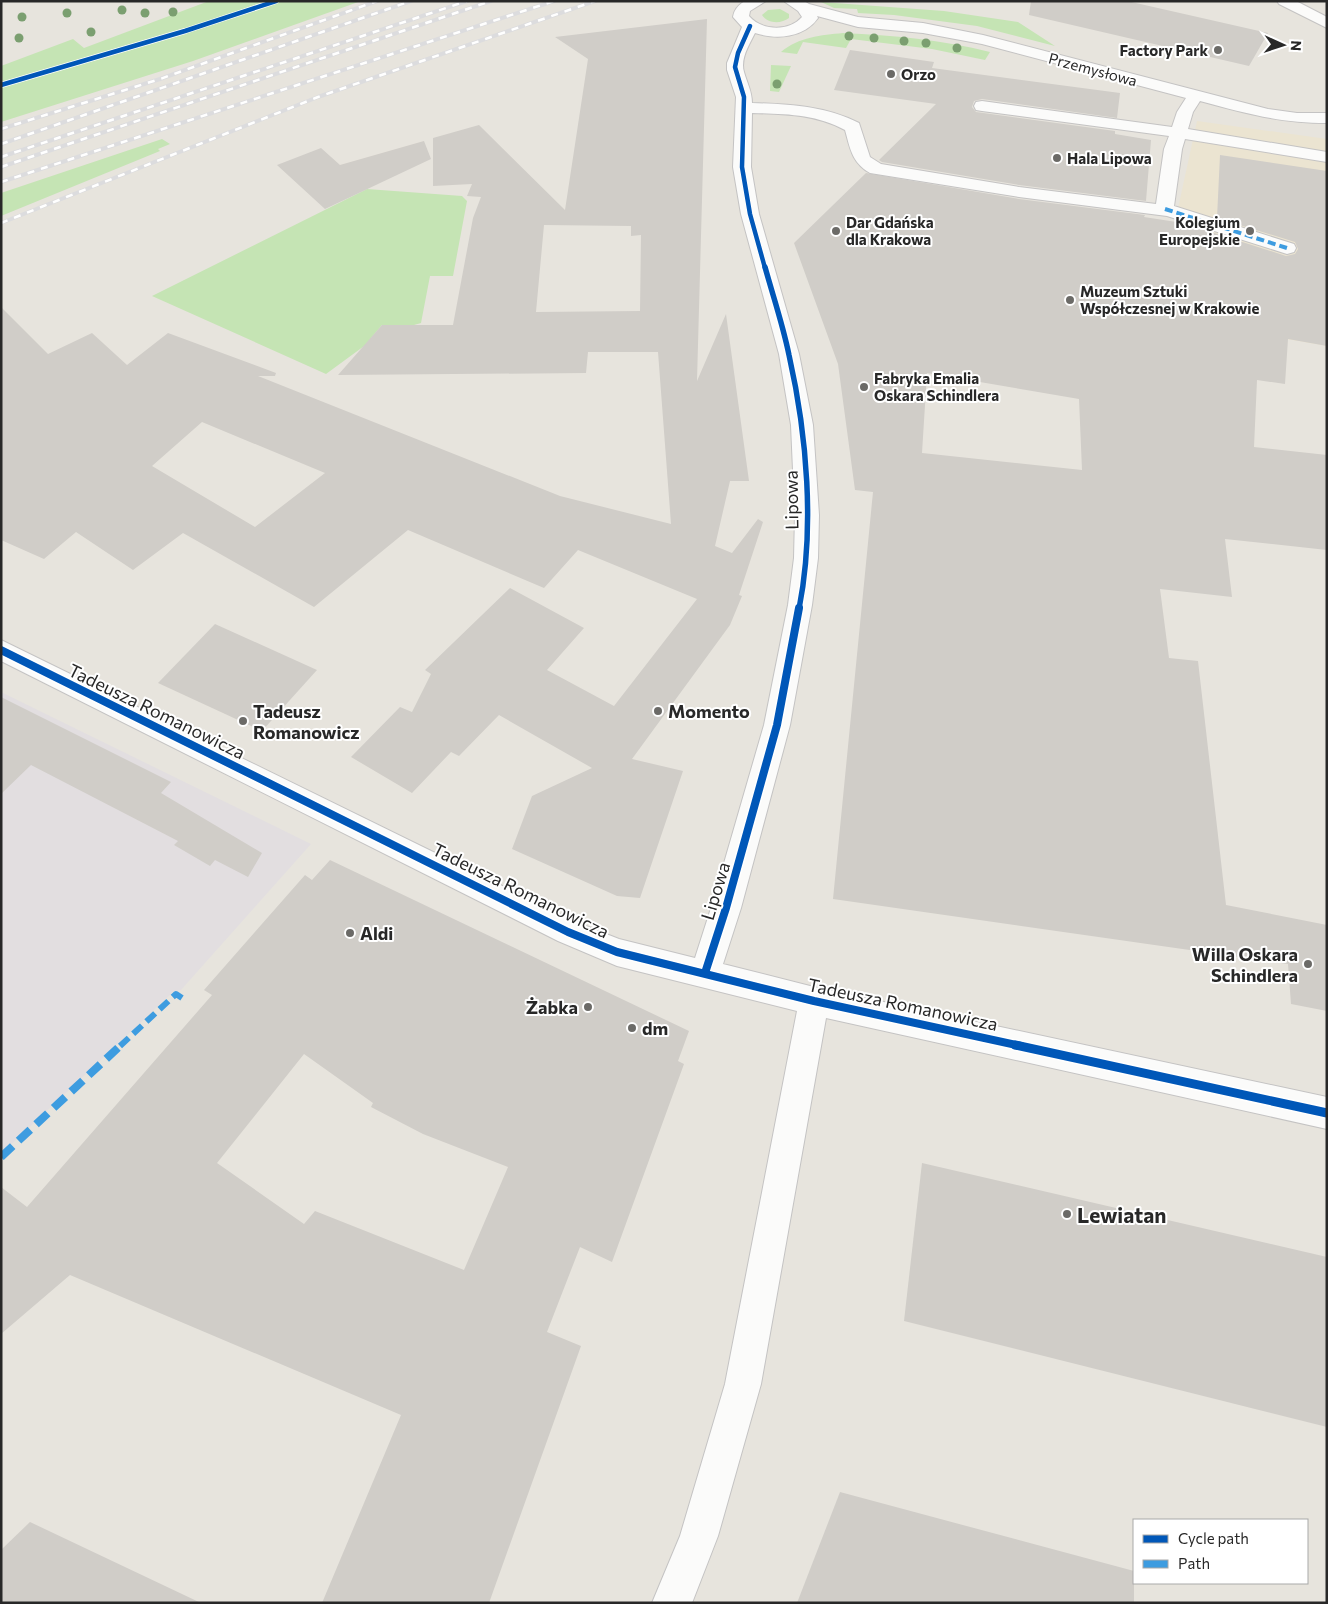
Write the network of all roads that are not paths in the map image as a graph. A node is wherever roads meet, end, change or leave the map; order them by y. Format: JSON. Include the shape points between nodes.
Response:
{"nodes":[{"id":1,"x":759,"y":1,"type":"edge"},
{"id":2,"x":1284,"y":1,"type":"edge"},
{"id":3,"x":794,"y":3,"type":"edge"},
{"id":4,"x":858,"y":22,"type":"junction"},
{"id":5,"x":1327,"y":23,"type":"edge"},
{"id":6,"x":750,"y":26,"type":"junction"},
{"id":7,"x":793,"y":30,"type":"junction"},
{"id":8,"x":765,"y":47,"type":"dead end"},
{"id":9,"x":753,"y":65,"type":"dead end"},
{"id":10,"x":743,"y":86,"type":"junction"},
{"id":11,"x":1194,"y":96,"type":"junction"},
{"id":12,"x":982,"y":106,"type":"dead end"},
{"id":13,"x":744,"y":108,"type":"junction"},
{"id":14,"x":1324,"y":121,"type":"edge"},
{"id":15,"x":1178,"y":133,"type":"junction"},
{"id":16,"x":1327,"y":157,"type":"edge"},
{"id":17,"x":1165,"y":209,"type":"junction"},
{"id":18,"x":1287,"y":248,"type":"dead end"},
{"id":19,"x":1,"y":650,"type":"edge"},
{"id":20,"x":706,"y":973,"type":"junction"},
{"id":21,"x":814,"y":1001,"type":"junction"},
{"id":22,"x":1327,"y":1113,"type":"edge"},
{"id":23,"x":672,"y":1603,"type":"edge"}],
"edges":[{"from":1,"to":6,"type":"street","via":[[741,12],[744,22]]},
{"from":2,"to":5,"type":"street"},
{"from":3,"to":4,"type":"street","name":"Przemysłowa"},
{"from":3,"to":7,"type":"street","via":[[809,13],[810,18],[807,24]]},
{"from":4,"to":7,"type":"street","name":"Przemysłowa"},
{"from":4,"to":11,"type":"street","name":"Przemysłowa","via":[[923,28],[982,40]]},
{"from":6,"to":7,"type":"street","name":"Przemysłowa","via":[[766,31]]},
{"from":6,"to":10,"type":"street","name":"Lipowa","via":[[736,58],[735,68]]},
{"from":7,"to":8,"type":"street"},
{"from":9,"to":10,"type":"street","name":"Lipowa"},
{"from":10,"to":13,"type":"street","name":"Lipowa"},
{"from":11,"to":14,"type":"street","name":"Przemysłowa","via":[[1268,114]]},
{"from":11,"to":15,"type":"street"},
{"from":12,"to":15,"type":"street"},
{"from":13,"to":17,"type":"street","via":[[825,114],[841,119],[853,127],[861,160],[876,169],[1164,212]]},
{"from":13,"to":20,"type":"street","name":"Lipowa","via":[[742,167],[750,214],[788,354],[802,425],[806,549],[800,605],[777,725]]},
{"from":15,"to":16,"type":"street"},
{"from":15,"to":17,"type":"street"},
{"from":17,"to":18,"type":"street"},
{"from":19,"to":20,"type":"street","name":"Tadeusza Romanowicza","via":[[568,932],[617,952]]},
{"from":20,"to":21,"type":"street","name":"Tadeusza Romanowicza"},
{"from":21,"to":22,"type":"street","name":"Tadeusza Romanowicza"},
{"from":21,"to":23,"type":"street","via":[[743,1384],[699,1536]]}]}
